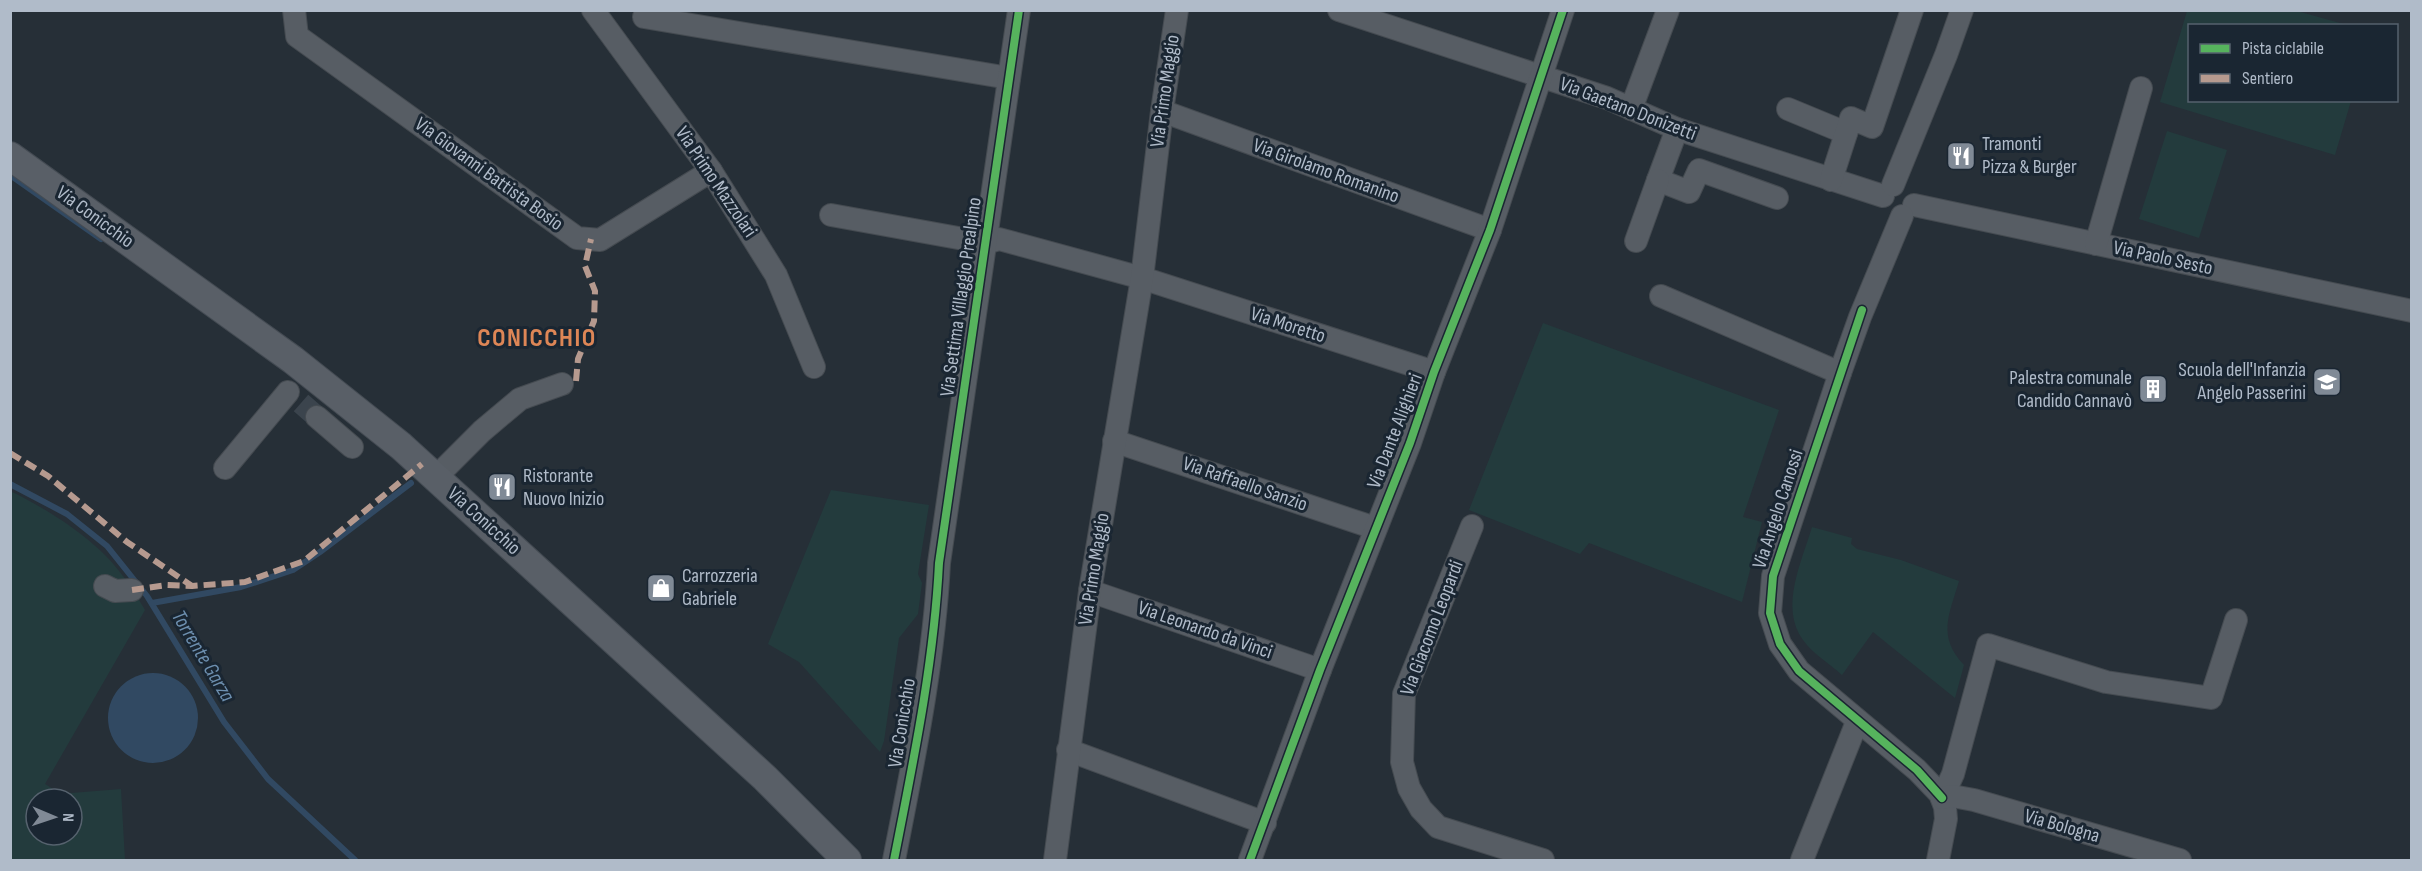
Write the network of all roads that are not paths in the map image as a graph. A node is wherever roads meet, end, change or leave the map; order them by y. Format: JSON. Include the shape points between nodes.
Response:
{"nodes":[{"id":1,"x":294,"y":10,"type":"edge"},
{"id":2,"x":593,"y":10,"type":"edge"},
{"id":3,"x":1019,"y":10,"type":"edge"},
{"id":4,"x":1177,"y":10,"type":"edge"},
{"id":5,"x":1339,"y":10,"type":"edge"},
{"id":6,"x":1563,"y":10,"type":"edge"},
{"id":7,"x":1668,"y":10,"type":"edge"},
{"id":8,"x":1912,"y":10,"type":"edge"},
{"id":9,"x":1962,"y":10,"type":"edge"},
{"id":10,"x":644,"y":14,"type":"edge"},
{"id":11,"x":617,"y":41,"type":"junction"},
{"id":12,"x":1541,"y":77,"type":"junction"},
{"id":13,"x":1009,"y":78,"type":"junction"},
{"id":14,"x":2141,"y":88,"type":"dead end"},
{"id":15,"x":1631,"y":109,"type":"junction"},
{"id":16,"x":1788,"y":109,"type":"dead end"},
{"id":17,"x":1162,"y":111,"type":"junction"},
{"id":18,"x":1677,"y":129,"type":"junction"},
{"id":19,"x":1846,"y":133,"type":"junction"},
{"id":20,"x":10,"y":156,"type":"edge"},
{"id":21,"x":711,"y":171,"type":"junction"},
{"id":22,"x":1658,"y":180,"type":"junction"},
{"id":23,"x":1831,"y":180,"type":"junction"},
{"id":24,"x":1777,"y":198,"type":"dead end"},
{"id":25,"x":1898,"y":200,"type":"junction"},
{"id":26,"x":831,"y":215,"type":"dead end"},
{"id":27,"x":1490,"y":230,"type":"junction"},
{"id":28,"x":1636,"y":241,"type":"dead end"},
{"id":29,"x":986,"y":243,"type":"junction"},
{"id":30,"x":2096,"y":244,"type":"junction"},
{"id":31,"x":1142,"y":278,"type":"junction"},
{"id":32,"x":1661,"y":296,"type":"dead end"},
{"id":33,"x":2412,"y":311,"type":"edge"},
{"id":34,"x":814,"y":367,"type":"dead end"},
{"id":35,"x":307,"y":370,"type":"junction"},
{"id":36,"x":1434,"y":372,"type":"junction"},
{"id":37,"x":1839,"y":373,"type":"junction"},
{"id":38,"x":562,"y":384,"type":"dead end"},
{"id":39,"x":302,"y":404,"type":"junction"},
{"id":40,"x":1114,"y":441,"type":"junction"},
{"id":41,"x":352,"y":447,"type":"dead end"},
{"id":42,"x":225,"y":468,"type":"dead end"},
{"id":43,"x":436,"y":477,"type":"junction"},
{"id":44,"x":1472,"y":526,"type":"dead end"},
{"id":45,"x":1375,"y":528,"type":"junction"},
{"id":46,"x":105,"y":586,"type":"dead end"},
{"id":47,"x":938,"y":589,"type":"joint"},
{"id":48,"x":132,"y":590,"type":"dead end"},
{"id":49,"x":1090,"y":591,"type":"junction"},
{"id":50,"x":2236,"y":620,"type":"dead end"},
{"id":51,"x":1320,"y":670,"type":"junction"},
{"id":52,"x":1857,"y":722,"type":"junction"},
{"id":53,"x":1068,"y":750,"type":"junction"},
{"id":54,"x":1942,"y":798,"type":"junction"},
{"id":55,"x":1265,"y":824,"type":"junction"},
{"id":56,"x":847,"y":861,"type":"edge"},
{"id":57,"x":894,"y":861,"type":"edge"},
{"id":58,"x":1055,"y":861,"type":"edge"},
{"id":59,"x":1250,"y":861,"type":"edge"},
{"id":60,"x":1543,"y":861,"type":"edge"},
{"id":61,"x":1802,"y":861,"type":"edge"},
{"id":62,"x":1938,"y":861,"type":"edge"},
{"id":63,"x":2180,"y":861,"type":"edge"}],
"edges":[{"from":1,"to":21,"type":"street","name":"Via Giovanni Battista Bosio","via":[[297,36],[577,238],[600,240]]},
{"from":2,"to":11,"type":"street","name":"Via Primo Mazzolari"},
{"from":3,"to":13,"type":"street","name":"Via Settima Villaggio Prealpino"},
{"from":4,"to":17,"type":"street","name":"Via Primo Maggio"},
{"from":5,"to":12,"type":"street","name":"Via Gaetano Donizetti"},
{"from":6,"to":12,"type":"street","name":"Via Dante Alighieri"},
{"from":7,"to":15,"type":"street"},
{"from":8,"to":19,"type":"street","via":[[1872,127],[1851,118]]},
{"from":9,"to":25,"type":"street","name":"Via Angelo Canossi"},
{"from":10,"to":11,"type":"street"},
{"from":10,"to":13,"type":"street"},
{"from":11,"to":21,"type":"street","name":"Via Primo Mazzolari"},
{"from":12,"to":15,"type":"street","name":"Via Gaetano Donizetti"},
{"from":12,"to":27,"type":"street","name":"Via Dante Alighieri"},
{"from":13,"to":29,"type":"street","name":"Via Settima Villaggio Prealpino"},
{"from":14,"to":30,"type":"street"},
{"from":15,"to":18,"type":"street","name":"Via Gaetano Donizetti"},
{"from":16,"to":19,"type":"street"},
{"from":17,"to":27,"type":"street","name":"Via Girolamo Romanino"},
{"from":17,"to":31,"type":"street","name":"Via Primo Maggio"},
{"from":18,"to":22,"type":"street"},
{"from":18,"to":23,"type":"street","name":"Via Gaetano Donizetti"},
{"from":19,"to":23,"type":"street"},
{"from":20,"to":35,"type":"main road","name":"Via Conicchio"},
{"from":21,"to":34,"type":"street","name":"Via Primo Mazzolari","via":[[776,275]]},
{"from":22,"to":24,"type":"street","via":[[1689,192],[1699,170]]},
{"from":22,"to":28,"type":"street"},
{"from":23,"to":25,"type":"street","name":"Via Gaetano Donizetti"},
{"from":25,"to":30,"type":"street","name":"Via Paolo Sesto"},
{"from":25,"to":37,"type":"street","name":"Via Angelo Canossi"},
{"from":26,"to":29,"type":"street"},
{"from":27,"to":36,"type":"street","name":"Via Dante Alighieri"},
{"from":29,"to":31,"type":"street","via":[[999,239]]},
{"from":29,"to":47,"type":"street","name":"Via Settima Villaggio Prealpino"},
{"from":30,"to":33,"type":"street","name":"Via Paolo Sesto"},
{"from":31,"to":36,"type":"street","name":"Via Moretto"},
{"from":31,"to":40,"type":"street","name":"Via Primo Maggio"},
{"from":32,"to":37,"type":"street"},
{"from":35,"to":39,"type":"street"},
{"from":35,"to":43,"type":"main road","name":"Via Conicchio"},
{"from":36,"to":45,"type":"street","name":"Via Dante Alighieri"},
{"from":37,"to":52,"type":"street","name":"Via Angelo Canossi","via":[[1773,576],[1770,613],[1780,645],[1799,671]]},
{"from":38,"to":43,"type":"street","name":"Via Conicchio","via":[[520,399]]},
{"from":39,"to":41,"type":"street"},
{"from":39,"to":42,"type":"street","via":[[250,439]]},
{"from":40,"to":45,"type":"street","name":"Via Raffaello Sanzio"},
{"from":40,"to":49,"type":"street","name":"Via Primo Maggio"},
{"from":43,"to":56,"type":"main road","name":"Via Conicchio","via":[[765,778]]},
{"from":44,"to":60,"type":"street","name":"Via Giacomo Leopardi","via":[[1404,694],[1402,762],[1409,788],[1438,827]]},
{"from":45,"to":51,"type":"street","name":"Via Dante Alighieri"},
{"from":46,"to":48,"type":"street","via":[[115,591]]},
{"from":47,"to":57,"type":"street","name":"Via Conicchio","via":[[918,733]]},
{"from":49,"to":51,"type":"street","name":"Via Leonardo da Vinci"},
{"from":49,"to":53,"type":"street","name":"Via Primo Maggio"},
{"from":50,"to":54,"type":"street","via":[[2211,698],[2106,682],[1988,645],[1954,730],[1953,774]]},
{"from":51,"to":55,"type":"street","name":"Via Dante Alighieri"},
{"from":52,"to":54,"type":"street","name":"Via Angelo Canossi","via":[[1917,771]]},
{"from":52,"to":61,"type":"street"},
{"from":53,"to":55,"type":"street"},
{"from":53,"to":58,"type":"street","name":"Via Primo Maggio"},
{"from":54,"to":62,"type":"street","via":[[1946,819]]},
{"from":54,"to":63,"type":"street","name":"Via Bologna","via":[[1974,800]]},
{"from":55,"to":59,"type":"street","name":"Via Dante Alighieri"}]}
